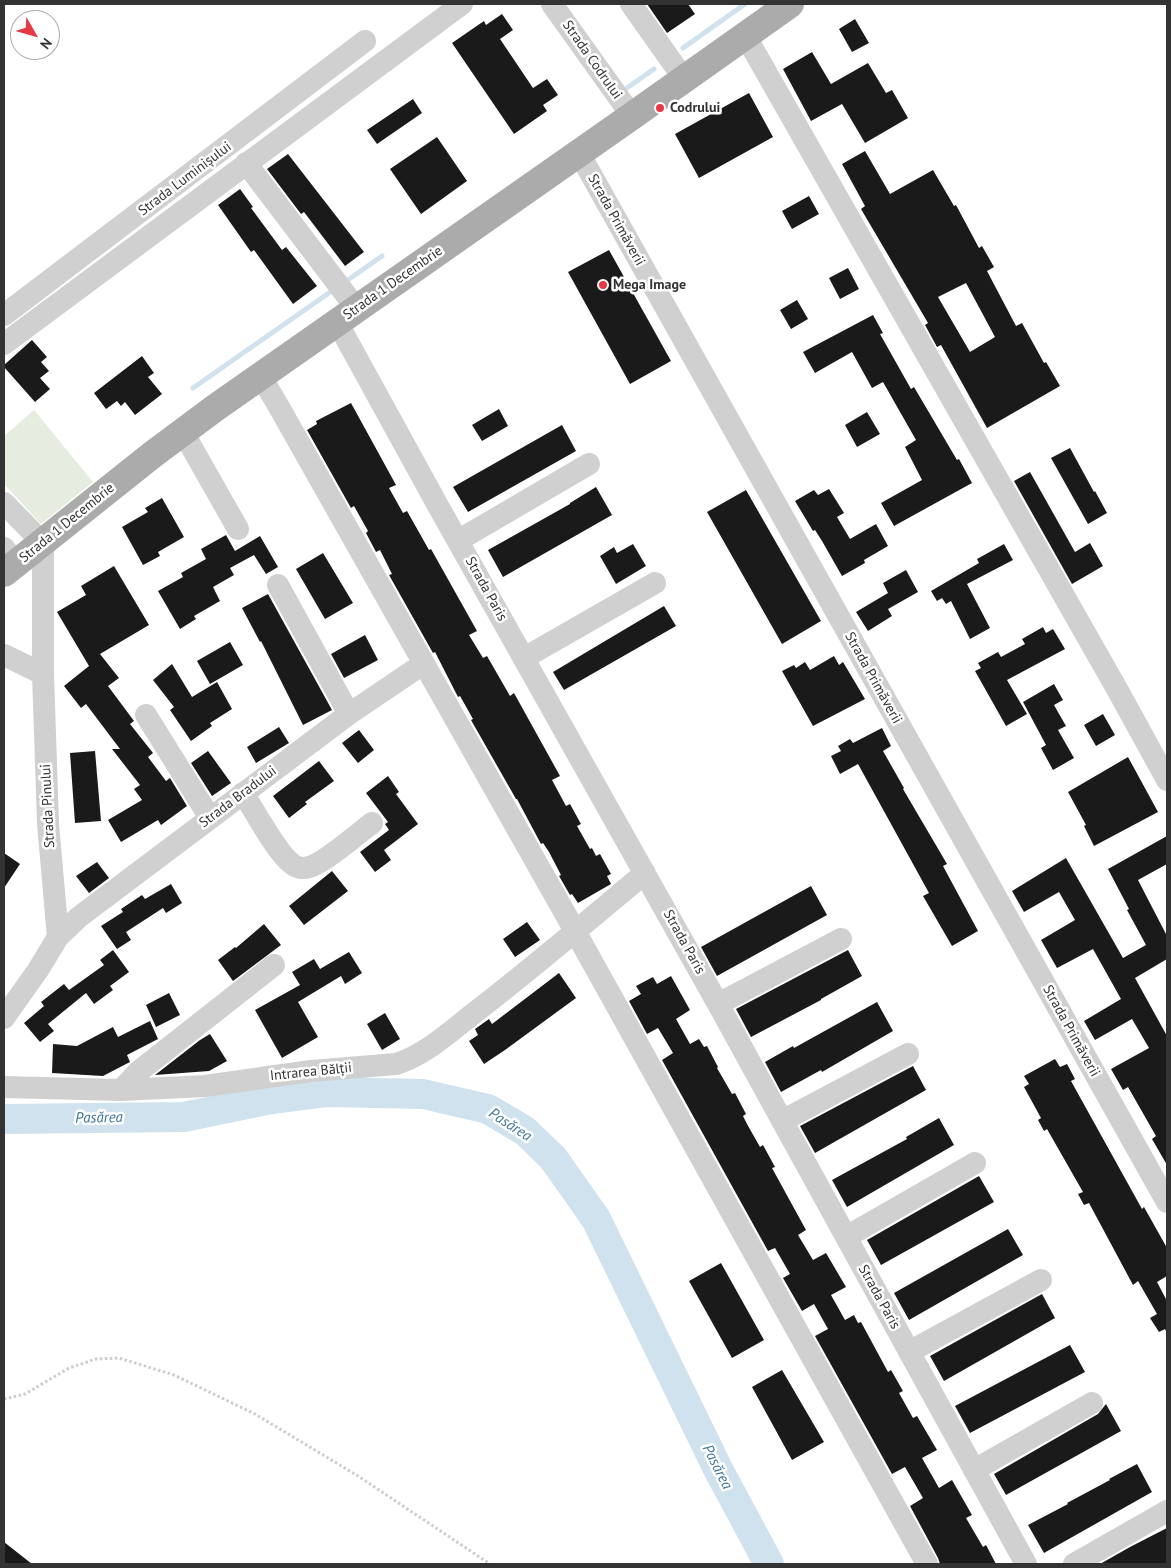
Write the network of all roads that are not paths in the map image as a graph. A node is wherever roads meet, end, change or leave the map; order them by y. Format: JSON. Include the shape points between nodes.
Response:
{"nodes":[{"id":1,"x":462,"y":4,"type":"edge"},
{"id":2,"x":552,"y":4,"type":"edge"},
{"id":3,"x":631,"y":4,"type":"edge"},
{"id":4,"x":790,"y":4,"type":"edge"},
{"id":5,"x":745,"y":35,"type":"junction"},
{"id":6,"x":365,"y":41,"type":"dead end"},
{"id":7,"x":684,"y":79,"type":"junction"},
{"id":8,"x":632,"y":116,"type":"junction"},
{"id":9,"x":579,"y":153,"type":"junction"},
{"id":10,"x":246,"y":162,"type":"junction"},
{"id":11,"x":343,"y":301,"type":"junction"},
{"id":12,"x":4,"y":315,"type":"edge"},
{"id":13,"x":4,"y":344,"type":"edge"},
{"id":14,"x":260,"y":376,"type":"junction"},
{"id":15,"x":183,"y":432,"type":"junction"},
{"id":16,"x":590,"y":464,"type":"dead end"},
{"id":17,"x":4,"y":503,"type":"edge"},
{"id":18,"x":238,"y":529,"type":"dead end"},
{"id":19,"x":458,"y":540,"type":"junction"},
{"id":20,"x":43,"y":543,"type":"junction"},
{"id":21,"x":8,"y":562,"type":"edge"},
{"id":22,"x":655,"y":584,"type":"dead end"},
{"id":23,"x":278,"y":585,"type":"dead end"},
{"id":24,"x":4,"y":655,"type":"edge"},
{"id":25,"x":524,"y":658,"type":"junction"},
{"id":26,"x":423,"y":664,"type":"junction"},
{"id":27,"x":43,"y":674,"type":"junction"},
{"id":28,"x":349,"y":714,"type":"junction"},
{"id":29,"x":146,"y":716,"type":"dead end"},
{"id":30,"x":1167,"y":780,"type":"edge"},
{"id":31,"x":243,"y":793,"type":"junction"},
{"id":32,"x":210,"y":818,"type":"junction"},
{"id":33,"x":372,"y":823,"type":"dead end"},
{"id":34,"x":645,"y":873,"type":"junction"},
{"id":35,"x":575,"y":931,"type":"junction"},
{"id":36,"x":58,"y":937,"type":"junction"},
{"id":37,"x":841,"y":939,"type":"dead end"},
{"id":38,"x":274,"y":965,"type":"dead end"},
{"id":39,"x":718,"y":1004,"type":"junction"},
{"id":40,"x":4,"y":1018,"type":"edge"},
{"id":41,"x":908,"y":1054,"type":"dead end"},
{"id":42,"x":4,"y":1086,"type":"edge"},
{"id":43,"x":121,"y":1090,"type":"junction"},
{"id":44,"x":782,"y":1121,"type":"junction"},
{"id":45,"x":975,"y":1164,"type":"dead end"},
{"id":46,"x":1167,"y":1202,"type":"edge"},
{"id":47,"x":846,"y":1237,"type":"junction"},
{"id":48,"x":1041,"y":1280,"type":"dead end"},
{"id":49,"x":909,"y":1352,"type":"junction"},
{"id":50,"x":1092,"y":1403,"type":"dead end"},
{"id":51,"x":974,"y":1470,"type":"junction"},
{"id":52,"x":1167,"y":1511,"type":"edge"},
{"id":53,"x":927,"y":1564,"type":"edge"},
{"id":54,"x":1026,"y":1564,"type":"edge"},
{"id":55,"x":1074,"y":1564,"type":"edge"}],
"edges":[{"from":1,"to":10,"type":"street"},
{"from":2,"to":8,"type":"street","name":"Strada Codrului"},
{"from":3,"to":7,"type":"street"},
{"from":4,"to":5,"type":"main road","name":"Strada 1 Decembrie"},
{"from":5,"to":7,"type":"main road","name":"Strada 1 Decembrie"},
{"from":5,"to":30,"type":"street"},
{"from":6,"to":12,"type":"street","name":"Strada Luminișului"},
{"from":7,"to":8,"type":"main road","name":"Strada 1 Decembrie"},
{"from":8,"to":9,"type":"main road","name":"Strada 1 Decembrie"},
{"from":9,"to":11,"type":"main road","name":"Strada 1 Decembrie"},
{"from":9,"to":46,"type":"street","name":"Strada Primăverii"},
{"from":10,"to":11,"type":"street","name":"Strada Paris"},
{"from":10,"to":13,"type":"street"},
{"from":11,"to":14,"type":"main road","name":"Strada 1 Decembrie"},
{"from":11,"to":19,"type":"street","name":"Strada Paris","via":[[437,504]]},
{"from":14,"to":15,"type":"main road","name":"Strada 1 Decembrie"},
{"from":14,"to":26,"type":"street"},
{"from":15,"to":18,"type":"street"},
{"from":15,"to":20,"type":"main road","name":"Strada 1 Decembrie"},
{"from":16,"to":19,"type":"street"},
{"from":17,"to":20,"type":"street"},
{"from":19,"to":25,"type":"street","name":"Strada Paris"},
{"from":20,"to":21,"type":"main road","name":"Strada 1 Decembrie"},
{"from":20,"to":27,"type":"street","name":"Strada Pinului"},
{"from":22,"to":25,"type":"street"},
{"from":23,"to":28,"type":"street"},
{"from":24,"to":27,"type":"street"},
{"from":25,"to":34,"type":"street","name":"Strada Paris"},
{"from":26,"to":28,"type":"street","name":"Strada Bradului"},
{"from":26,"to":35,"type":"street"},
{"from":27,"to":36,"type":"street","name":"Strada Pinului","via":[[48,824]]},
{"from":28,"to":31,"type":"street","name":"Strada Bradului"},
{"from":29,"to":32,"type":"street"},
{"from":31,"to":32,"type":"street","name":"Strada Bradului"},
{"from":31,"to":33,"type":"street","via":[[279,849],[290,863],[299,868],[310,867],[323,860]]},
{"from":32,"to":36,"type":"street","name":"Strada Bradului","via":[[79,917]]},
{"from":34,"to":35,"type":"street","name":"Intrarea Bălții"},
{"from":34,"to":39,"type":"street","name":"Strada Paris"},
{"from":35,"to":43,"type":"street","name":"Intrarea Bălții","via":[[429,1048],[407,1061],[205,1086]]},
{"from":35,"to":53,"type":"street"},
{"from":36,"to":40,"type":"street","name":"Strada Bradului"},
{"from":37,"to":39,"type":"street"},
{"from":38,"to":43,"type":"street","via":[[138,1072]]},
{"from":39,"to":44,"type":"street","name":"Strada Paris"},
{"from":41,"to":44,"type":"street"},
{"from":42,"to":43,"type":"street","name":"Intrarea Bălții"},
{"from":44,"to":47,"type":"street","name":"Strada Paris"},
{"from":45,"to":47,"type":"street"},
{"from":47,"to":49,"type":"street","name":"Strada Paris"},
{"from":48,"to":49,"type":"street"},
{"from":49,"to":51,"type":"street","name":"Strada Paris"},
{"from":50,"to":51,"type":"street"},
{"from":51,"to":54,"type":"street","name":"Strada Paris"},
{"from":52,"to":55,"type":"street"}]}
